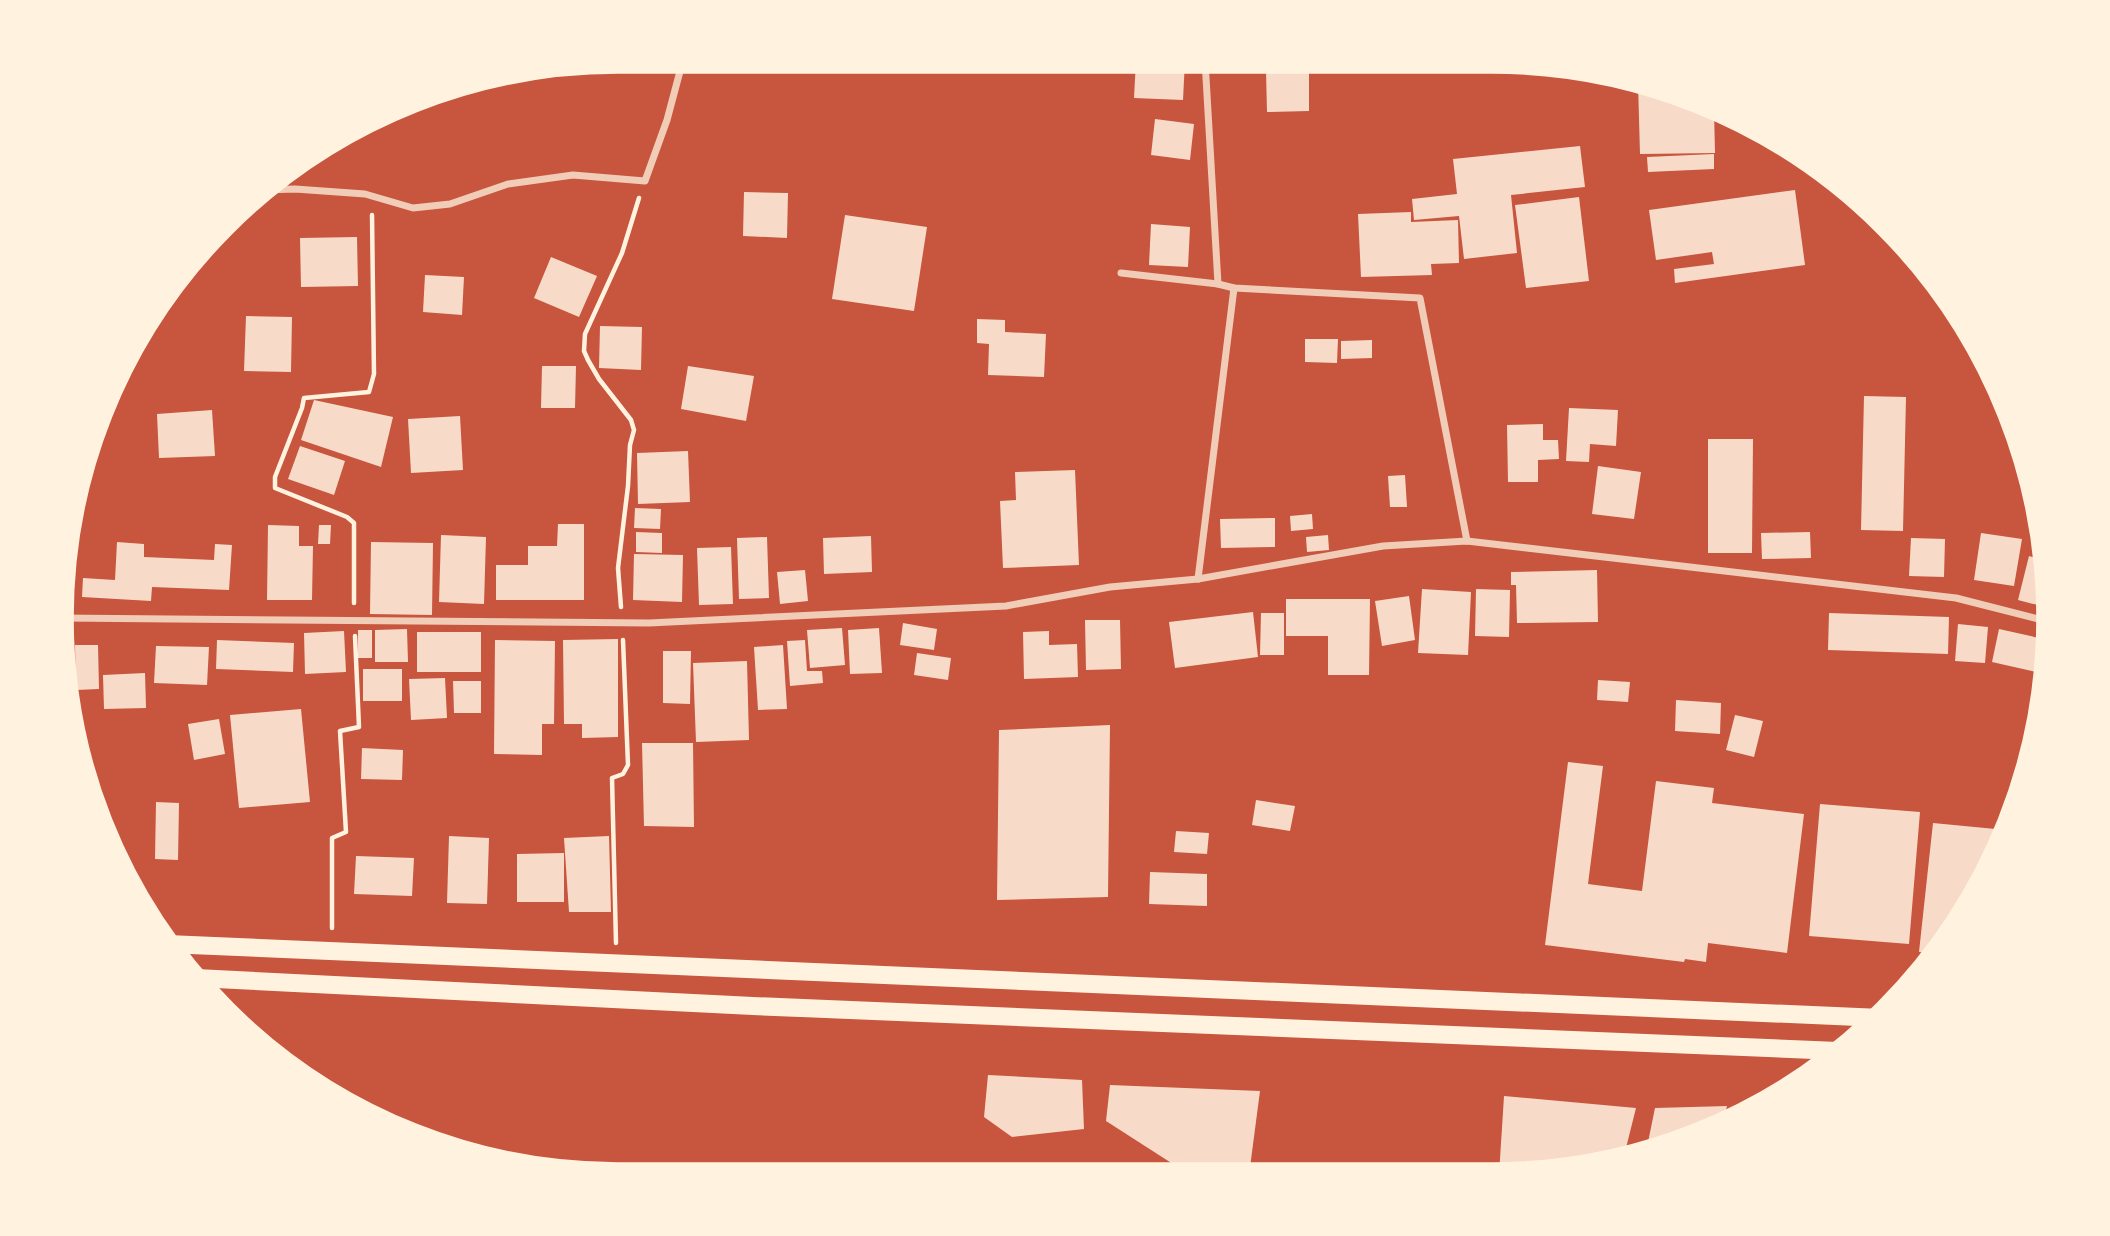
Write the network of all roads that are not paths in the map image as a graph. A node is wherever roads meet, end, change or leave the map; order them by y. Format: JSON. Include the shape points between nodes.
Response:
{"nodes":[{"id":1,"x":680,"y":72,"type":"edge"},
{"id":2,"x":1207,"y":72,"type":"edge"},
{"id":3,"x":279,"y":190,"type":"edge"},
{"id":4,"x":1121,"y":273,"type":"dead end"},
{"id":5,"x":1218,"y":284,"type":"junction"},
{"id":6,"x":1234,"y":288,"type":"junction"},
{"id":7,"x":1467,"y":541,"type":"junction"},
{"id":8,"x":1198,"y":579,"type":"junction"},
{"id":9,"x":72,"y":618,"type":"edge"},
{"id":10,"x":2038,"y":619,"type":"edge"},
{"id":11,"x":180,"y":944,"type":"edge"},
{"id":12,"x":208,"y":979,"type":"edge"},
{"id":13,"x":1865,"y":1016,"type":"edge"},
{"id":14,"x":1826,"y":1050,"type":"edge"}],
"edges":[{"from":1,"to":3,"type":"street","via":[[645,181],[573,175],[508,184],[450,204],[413,208],[372,196]]},
{"from":2,"to":5,"type":"street"},
{"from":4,"to":5,"type":"street"},
{"from":5,"to":6,"type":"street"},
{"from":6,"to":7,"type":"street","via":[[1420,298]]},
{"from":6,"to":8,"type":"street"},
{"from":7,"to":8,"type":"street","via":[[1384,546]]},
{"from":7,"to":10,"type":"street","via":[[1956,598]]},
{"from":8,"to":9,"type":"street","via":[[1110,587],[1006,606],[623,623]]},
{"from":11,"to":13,"type":"main road"},
{"from":12,"to":14,"type":"main road"}]}
